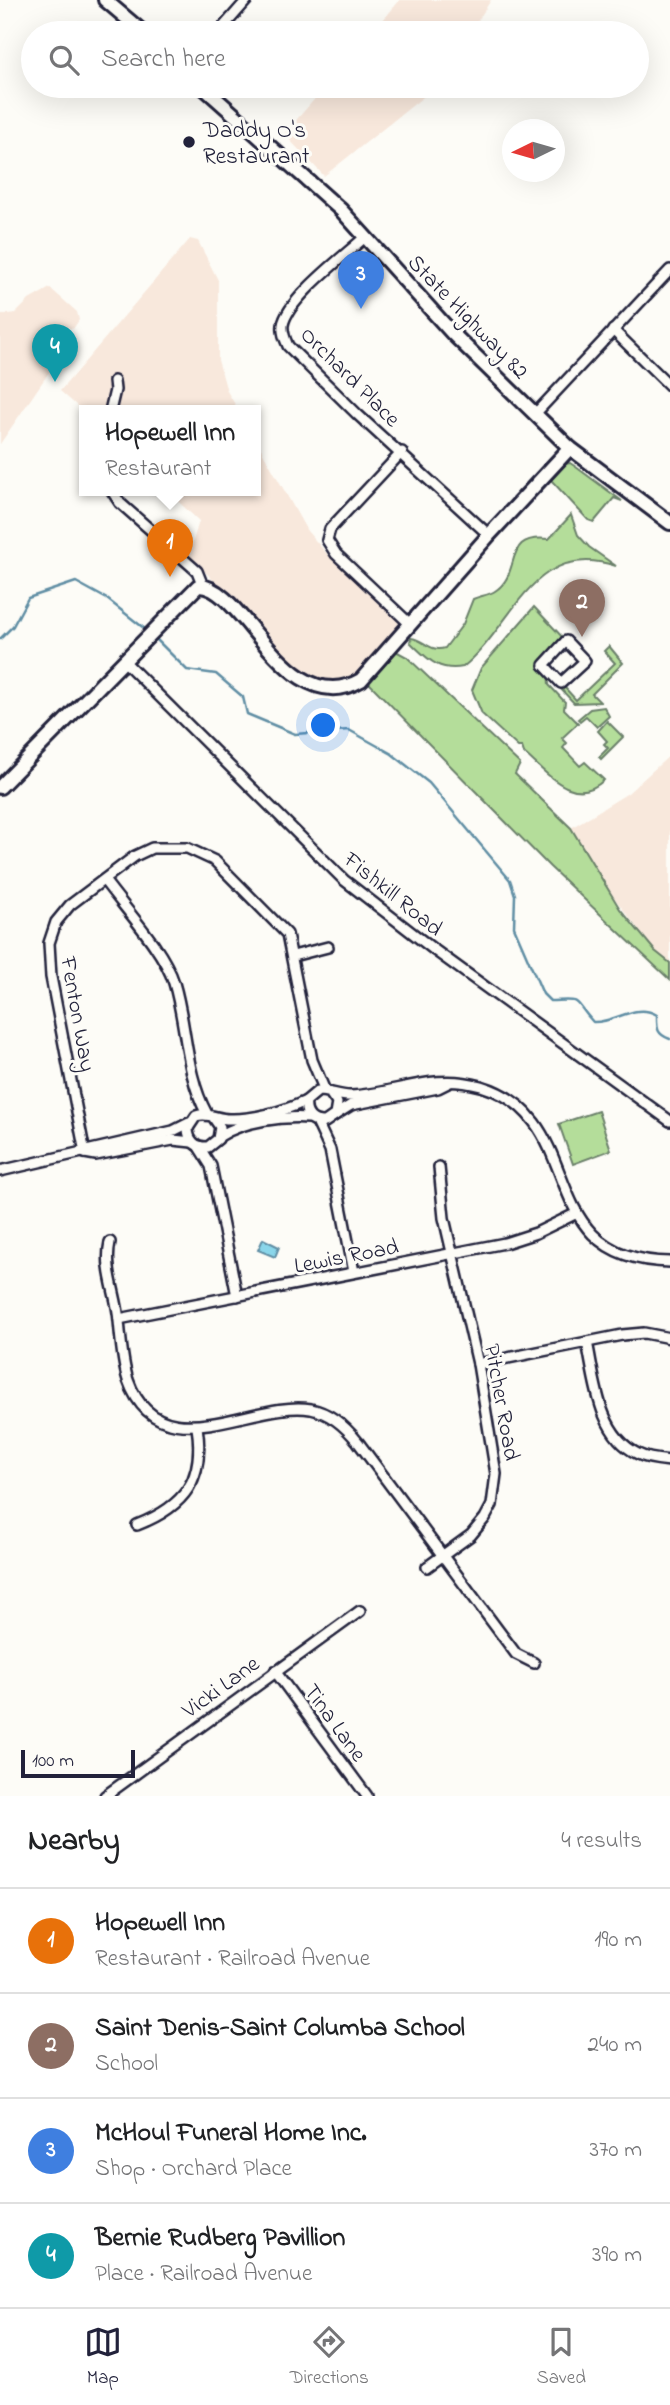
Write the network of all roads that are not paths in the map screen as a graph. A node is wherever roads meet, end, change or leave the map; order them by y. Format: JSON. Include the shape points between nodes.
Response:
{"nodes":[{"id":1,"x":105,"y":0,"type":"edge"},
{"id":2,"x":247,"y":0,"type":"edge"},
{"id":3,"x":130,"y":21,"type":"edge"},
{"id":4,"x":229,"y":21,"type":"edge"},
{"id":5,"x":216,"y":98,"type":"edge"},
{"id":6,"x":366,"y":236,"type":"junction"},
{"id":7,"x":670,"y":270,"type":"edge"},
{"id":8,"x":612,"y":330,"type":"junction"},
{"id":9,"x":114,"y":381,"type":"dead end"},
{"id":10,"x":670,"y":386,"type":"edge"},
{"id":11,"x":111,"y":405,"type":"edge"},
{"id":12,"x":535,"y":414,"type":"junction"},
{"id":13,"x":570,"y":448,"type":"junction"},
{"id":14,"x":402,"y":452,"type":"junction"},
{"id":15,"x":115,"y":496,"type":"edge"},
{"id":16,"x":670,"y":523,"type":"edge"},
{"id":17,"x":489,"y":535,"type":"junction"},
{"id":18,"x":203,"y":586,"type":"junction"},
{"id":19,"x":410,"y":624,"type":"junction"},
{"id":20,"x":124,"y":661,"type":"junction"},
{"id":21,"x":552,"y":673,"type":"joint"},
{"id":22,"x":0,"y":788,"type":"edge"},
{"id":23,"x":104,"y":880,"type":"junction"},
{"id":24,"x":328,"y":947,"type":"dead end"},
{"id":25,"x":293,"y":956,"type":"junction"},
{"id":26,"x":312,"y":1059,"type":"junction"},
{"id":27,"x":194,"y":1079,"type":"junction"},
{"id":28,"x":450,"y":1082,"type":"junction"},
{"id":29,"x":328,"y":1092,"type":"junction"},
{"id":30,"x":308,"y":1098,"type":"junction"},
{"id":31,"x":210,"y":1115,"type":"junction"},
{"id":32,"x":334,"y":1117,"type":"junction"},
{"id":33,"x":313,"y":1120,"type":"junction"},
{"id":34,"x":191,"y":1121,"type":"junction"},
{"id":35,"x":670,"y":1121,"type":"edge"},
{"id":36,"x":218,"y":1139,"type":"junction"},
{"id":37,"x":196,"y":1144,"type":"junction"},
{"id":38,"x":330,"y":1150,"type":"junction"},
{"id":39,"x":85,"y":1153,"type":"junction"},
{"id":40,"x":211,"y":1166,"type":"junction"},
{"id":41,"x":439,"y":1167,"type":"dead end"},
{"id":42,"x":0,"y":1171,"type":"edge"},
{"id":43,"x":575,"y":1213,"type":"junction"},
{"id":44,"x":110,"y":1242,"type":"dead end"},
{"id":45,"x":454,"y":1254,"type":"junction"},
{"id":46,"x":670,"y":1262,"type":"edge"},
{"id":47,"x":354,"y":1272,"type":"junction"},
{"id":48,"x":237,"y":1296,"type":"junction"},
{"id":49,"x":119,"y":1319,"type":"junction"},
{"id":50,"x":670,"y":1338,"type":"edge"},
{"id":51,"x":587,"y":1342,"type":"junction"},
{"id":52,"x":478,"y":1364,"type":"junction"},
{"id":53,"x":197,"y":1427,"type":"junction"},
{"id":54,"x":670,"y":1461,"type":"edge"},
{"id":55,"x":137,"y":1525,"type":"dead end"},
{"id":56,"x":442,"y":1555,"type":"junction"},
{"id":57,"x":427,"y":1567,"type":"dead end"},
{"id":58,"x":360,"y":1611,"type":"dead end"},
{"id":59,"x":534,"y":1663,"type":"dead end"},
{"id":60,"x":275,"y":1671,"type":"junction"},
{"id":61,"x":105,"y":1796,"type":"edge"},
{"id":62,"x":367,"y":1796,"type":"edge"}],
"edges":[{"from":1,"to":3,"type":"main road"},
{"from":2,"to":4,"type":"street"},
{"from":5,"to":6,"type":"main road","name":"State Highway 82"},
{"from":6,"to":12,"type":"main road","name":"State Highway 82","via":[[453,334]]},
{"from":6,"to":14,"type":"street","name":"Orchard Place","via":[[287,314],[283,334],[288,346],[323,381]]},
{"from":7,"to":8,"type":"street"},
{"from":8,"to":10,"type":"street"},
{"from":8,"to":12,"type":"street"},
{"from":9,"to":11,"type":"street"},
{"from":12,"to":13,"type":"main road","name":"State Highway 82"},
{"from":13,"to":16,"type":"main road","name":"State Highway 82"},
{"from":13,"to":17,"type":"main road"},
{"from":14,"to":17,"type":"street","name":"Orchard Place"},
{"from":14,"to":19,"type":"street","via":[[330,529],[327,540]]},
{"from":15,"to":18,"type":"street","via":[[197,571]]},
{"from":17,"to":19,"type":"main road"},
{"from":18,"to":19,"type":"main road","via":[[215,589],[289,668],[330,689],[361,680]]},
{"from":18,"to":20,"type":"main road","via":[[193,590]]},
{"from":20,"to":22,"type":"main road"},
{"from":20,"to":35,"type":"street","name":"Fishkill Road","via":[[344,880]]},
{"from":21,"to":21,"type":"street","via":[[561,683],[585,661],[566,641],[544,665]]},
{"from":23,"to":25,"type":"street","name":"Fenton Way","via":[[152,848],[170,846],[201,853],[215,861],[280,926]]},
{"from":23,"to":27,"type":"street","via":[[173,982]]},
{"from":23,"to":39,"type":"street","name":"Fenton Way","via":[[70,905],[56,922],[49,943],[51,976]]},
{"from":24,"to":25,"type":"street"},
{"from":25,"to":26,"type":"street","name":"Fenton Way"},
{"from":26,"to":29,"type":"street","name":"Fenton Way"},
{"from":26,"to":30,"type":"street","name":"Fenton Way"},
{"from":27,"to":31,"type":"street"},
{"from":27,"to":34,"type":"street"},
{"from":28,"to":29,"type":"street","via":[[438,1079],[353,1096]]},
{"from":28,"to":32,"type":"street","via":[[351,1105]]},
{"from":28,"to":43,"type":"street","via":[[504,1096],[538,1126]]},
{"from":29,"to":30,"type":"street"},
{"from":29,"to":32,"type":"street","name":"Fenton Way","via":[[337,1103]]},
{"from":30,"to":31,"type":"street","via":[[287,1109],[241,1118]]},
{"from":30,"to":33,"type":"street","name":"Fenton Way"},
{"from":31,"to":34,"type":"street"},
{"from":31,"to":36,"type":"street","via":[[220,1127]]},
{"from":32,"to":33,"type":"street"},
{"from":32,"to":38,"type":"street"},
{"from":33,"to":36,"type":"street","via":[[264,1122]]},
{"from":33,"to":38,"type":"street"},
{"from":34,"to":37,"type":"street","via":[[188,1133]]},
{"from":34,"to":39,"type":"street","via":[[173,1131],[94,1147]]},
{"from":36,"to":37,"type":"street"},
{"from":36,"to":40,"type":"street"},
{"from":37,"to":39,"type":"street","via":[[173,1140],[96,1155]]},
{"from":37,"to":40,"type":"street"},
{"from":38,"to":47,"type":"street"},
{"from":39,"to":42,"type":"street"},
{"from":40,"to":48,"type":"street"},
{"from":41,"to":45,"type":"street","name":"Pitcher Road","via":[[444,1218]]},
{"from":43,"to":45,"type":"street","name":"Lewis Road","via":[[536,1233]]},
{"from":43,"to":46,"type":"street","via":[[594,1237],[612,1249],[650,1262]]},
{"from":44,"to":49,"type":"street","via":[[106,1259]]},
{"from":45,"to":47,"type":"street","name":"Lewis Road"},
{"from":45,"to":52,"type":"street","name":"Pitcher Road"},
{"from":47,"to":48,"type":"street","name":"Lewis Road"},
{"from":48,"to":49,"type":"street","name":"Lewis Road"},
{"from":49,"to":53,"type":"street","via":[[125,1368],[137,1398],[166,1420]]},
{"from":50,"to":51,"type":"street","via":[[644,1333]]},
{"from":51,"to":52,"type":"street"},
{"from":51,"to":54,"type":"street","via":[[606,1422],[637,1454]]},
{"from":52,"to":56,"type":"street","name":"Pitcher Road","via":[[494,1458],[494,1495],[485,1518],[471,1535]]},
{"from":53,"to":55,"type":"street","via":[[201,1452],[192,1483],[177,1501]]},
{"from":53,"to":56,"type":"street","via":[[293,1409],[329,1416],[348,1430]]},
{"from":56,"to":57,"type":"street","name":"Pitcher Road"},
{"from":56,"to":59,"type":"street","via":[[516,1654]]},
{"from":58,"to":60,"type":"street","name":"Vicki Lane"},
{"from":60,"to":61,"type":"street","name":"Vicki Lane"},
{"from":60,"to":62,"type":"street","name":"Tina Lane"}]}
